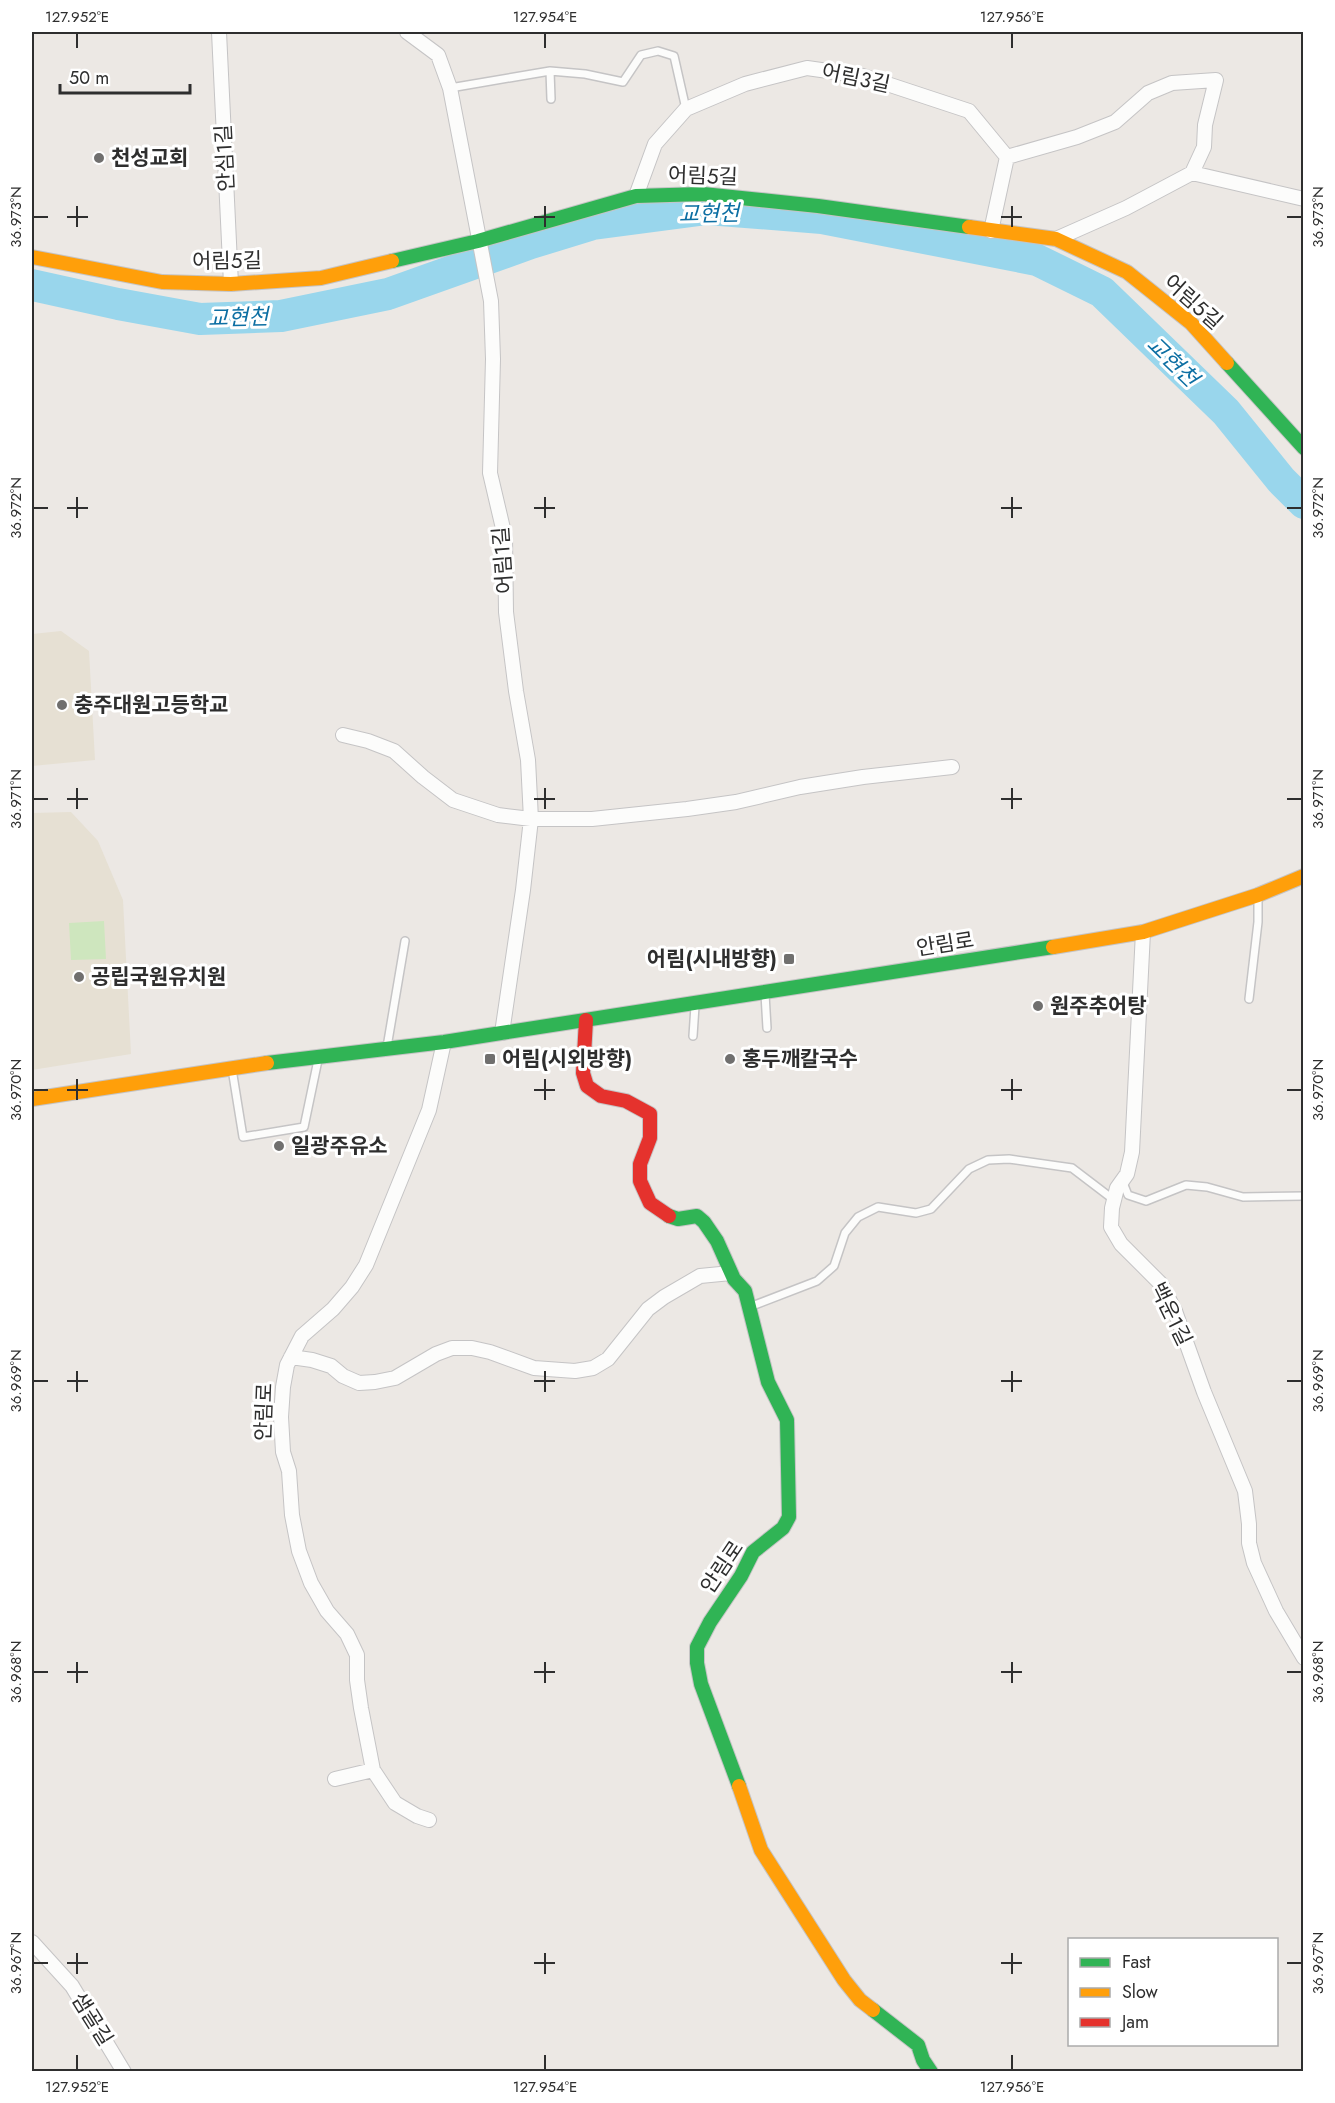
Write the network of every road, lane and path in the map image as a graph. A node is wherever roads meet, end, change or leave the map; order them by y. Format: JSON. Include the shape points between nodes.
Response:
{"nodes":[{"id":1,"x":219,"y":32,"type":"edge"},
{"id":2,"x":407,"y":32,"type":"edge"},
{"id":3,"x":550,"y":71,"type":"junction"},
{"id":4,"x":450,"y":88,"type":"junction"},
{"id":5,"x":551,"y":99,"type":"dead end"},
{"id":6,"x":686,"y":109,"type":"junction"},
{"id":7,"x":1007,"y":157,"type":"junction"},
{"id":8,"x":1192,"y":173,"type":"junction"},
{"id":9,"x":636,"y":196,"type":"junction"},
{"id":10,"x":1304,"y":199,"type":"edge"},
{"id":11,"x":991,"y":231,"type":"junction"},
{"id":12,"x":1056,"y":239,"type":"junction"},
{"id":13,"x":478,"y":241,"type":"junction"},
{"id":14,"x":32,"y":257,"type":"edge"},
{"id":15,"x":231,"y":285,"type":"junction"},
{"id":16,"x":1304,"y":448,"type":"edge"},
{"id":17,"x":343,"y":735,"type":"dead end"},
{"id":18,"x":952,"y":767,"type":"dead end"},
{"id":19,"x":531,"y":819,"type":"junction"},
{"id":20,"x":1304,"y":876,"type":"edge"},
{"id":21,"x":1258,"y":895,"type":"junction"},
{"id":22,"x":1143,"y":932,"type":"junction"},
{"id":23,"x":405,"y":941,"type":"dead end"},
{"id":24,"x":765,"y":993,"type":"junction"},
{"id":25,"x":1250,"y":999,"type":"dead end"},
{"id":26,"x":696,"y":1003,"type":"junction"},
{"id":27,"x":586,"y":1020,"type":"junction"},
{"id":28,"x":767,"y":1028,"type":"dead end"},
{"id":29,"x":502,"y":1033,"type":"junction"},
{"id":30,"x":693,"y":1036,"type":"dead end"},
{"id":31,"x":444,"y":1042,"type":"junction"},
{"id":32,"x":387,"y":1047,"type":"junction"},
{"id":33,"x":318,"y":1056,"type":"junction"},
{"id":34,"x":232,"y":1067,"type":"junction"},
{"id":35,"x":32,"y":1099,"type":"edge"},
{"id":36,"x":1122,"y":1180,"type":"junction"},
{"id":37,"x":1304,"y":1196,"type":"edge"},
{"id":38,"x":1113,"y":1200,"type":"junction"},
{"id":39,"x":731,"y":1273,"type":"junction"},
{"id":40,"x":749,"y":1307,"type":"junction"},
{"id":41,"x":291,"y":1357,"type":"junction"},
{"id":42,"x":1304,"y":1658,"type":"edge"},
{"id":43,"x":373,"y":1770,"type":"junction"},
{"id":44,"x":334,"y":1779,"type":"dead end"},
{"id":45,"x":429,"y":1820,"type":"dead end"},
{"id":46,"x":32,"y":1942,"type":"edge"},
{"id":47,"x":124,"y":2072,"type":"edge"},
{"id":48,"x":931,"y":2072,"type":"edge"}],
"edges":[{"from":1,"to":15,"type":"street","name":"안심1길"},
{"from":2,"to":4,"type":"street","via":[[438,55]]},
{"from":3,"to":4,"type":"lane"},
{"from":3,"to":5,"type":"lane"},
{"from":3,"to":6,"type":"lane","via":[[623,82],[641,55],[658,51],[674,56]]},
{"from":4,"to":13,"type":"street"},
{"from":6,"to":7,"type":"street","name":"어림3길","via":[[745,84],[807,68],[863,76],[969,111]]},
{"from":6,"to":9,"type":"street","name":"어림3길","via":[[656,144]]},
{"from":7,"to":8,"type":"street","via":[[1077,138],[1115,122],[1148,93],[1172,83],[1216,80],[1204,147]]},
{"from":7,"to":11,"type":"street"},
{"from":8,"to":10,"type":"street"},
{"from":8,"to":12,"type":"street"},
{"from":9,"to":11,"type":"street","name":"어림5길","via":[[703,194]]},
{"from":9,"to":13,"type":"street","name":"어림5길"},
{"from":11,"to":12,"type":"street","name":"어림5길"},
{"from":12,"to":16,"type":"street","name":"어림5길","via":[[1127,272],[1191,323]]},
{"from":13,"to":15,"type":"street","name":"어림5길","via":[[321,278]]},
{"from":13,"to":19,"type":"street","name":"어림1길","via":[[490,301],[490,472],[505,537],[506,612],[528,760]]},
{"from":14,"to":15,"type":"street","name":"어림5길","via":[[162,282]]},
{"from":17,"to":19,"type":"street","via":[[394,752],[453,800],[498,815]]},
{"from":18,"to":19,"type":"street","via":[[863,777],[687,809],[592,819]]},
{"from":19,"to":29,"type":"street","name":"어림1길"},
{"from":20,"to":21,"type":"street","name":"안림로"},
{"from":21,"to":22,"type":"street","name":"안림로"},
{"from":21,"to":25,"type":"lane"},
{"from":22,"to":24,"type":"street","name":"안림로"},
{"from":22,"to":36,"type":"street","name":"백운1길","via":[[1132,1152]]},
{"from":23,"to":32,"type":"lane"},
{"from":24,"to":26,"type":"street","name":"안림로"},
{"from":24,"to":28,"type":"lane"},
{"from":26,"to":27,"type":"street","name":"안림로"},
{"from":26,"to":30,"type":"lane"},
{"from":27,"to":29,"type":"street","name":"안림로"},
{"from":27,"to":39,"type":"street","name":"안림로","via":[[583,1073],[587,1086],[650,1114],[650,1136],[638,1173],[642,1191],[664,1215],[680,1219],[697,1216],[704,1222]]},
{"from":29,"to":31,"type":"street","name":"안림로"},
{"from":31,"to":32,"type":"street","name":"안림로"},
{"from":31,"to":41,"type":"street","name":"안림로","via":[[429,1110],[366,1265],[333,1309],[302,1336]]},
{"from":32,"to":33,"type":"street","name":"안림로"},
{"from":33,"to":34,"type":"street","name":"안림로"},
{"from":33,"to":34,"type":"lane","via":[[304,1127],[243,1137]]},
{"from":34,"to":35,"type":"street","name":"안림로"},
{"from":36,"to":37,"type":"lane","via":[[1128,1195],[1146,1201],[1186,1185],[1243,1197]]},
{"from":36,"to":38,"type":"street","name":"백운1길"},
{"from":38,"to":40,"type":"lane","via":[[1072,1168],[988,1160],[969,1169],[931,1209],[916,1213],[878,1207],[858,1217],[845,1233],[834,1266],[817,1281]]},
{"from":38,"to":42,"type":"street","name":"백운1길","via":[[1111,1227],[1120,1244],[1161,1284],[1175,1311],[1245,1491],[1254,1563]]},
{"from":39,"to":40,"type":"street","name":"안림로","via":[[745,1292]]},
{"from":39,"to":41,"type":"street","via":[[700,1276],[664,1297],[648,1310],[608,1359],[593,1368],[534,1368],[490,1352],[452,1348],[394,1378],[359,1383],[331,1366]]},
{"from":40,"to":48,"type":"street","name":"안림로","via":[[768,1382],[786,1420],[789,1517],[783,1528],[753,1552],[710,1622],[697,1647],[700,1684],[761,1850],[844,1980],[860,2000],[918,2044]]},
{"from":41,"to":43,"type":"street","name":"안림로","via":[[281,1417],[299,1551],[327,1611],[347,1634],[357,1655],[357,1680]]},
{"from":43,"to":44,"type":"street"},
{"from":43,"to":45,"type":"street","name":"안림로","via":[[395,1803]]},
{"from":46,"to":47,"type":"street","name":"샘골길","via":[[72,1986]]}]}
